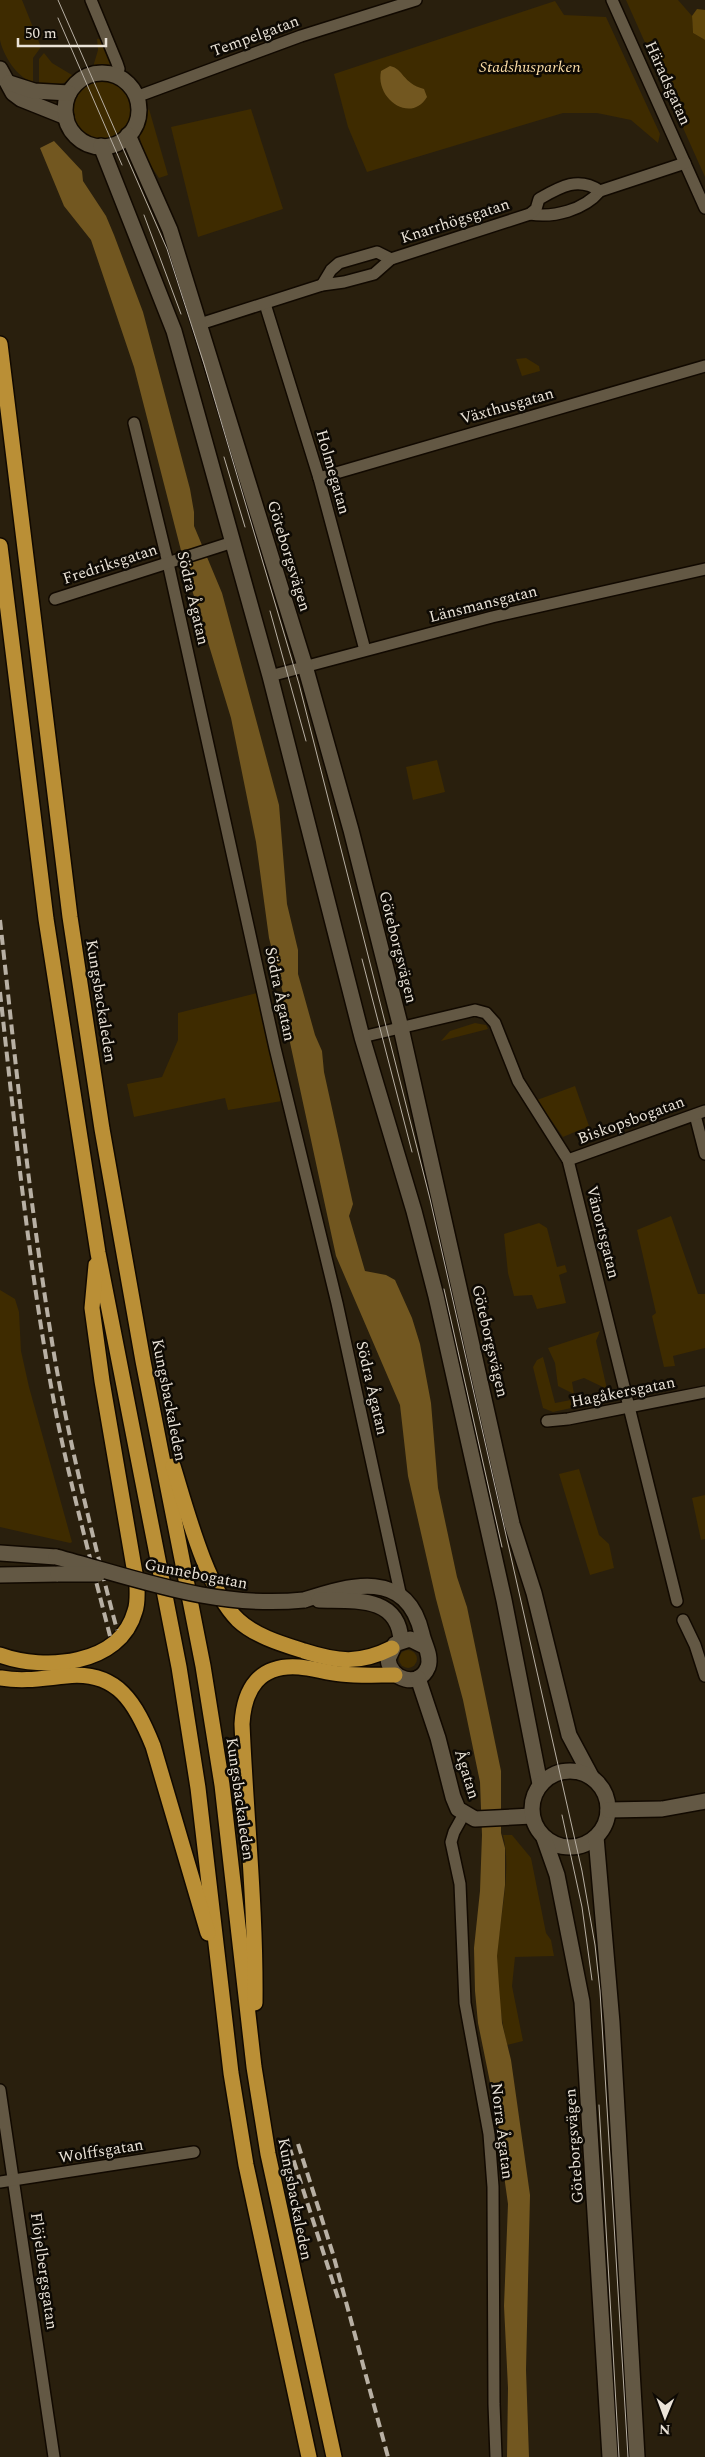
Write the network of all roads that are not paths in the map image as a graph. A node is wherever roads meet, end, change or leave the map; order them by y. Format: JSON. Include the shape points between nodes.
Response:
{"nodes":[{"id":1,"x":91,"y":0,"type":"edge"},
{"id":2,"x":416,"y":0,"type":"edge"},
{"id":3,"x":612,"y":0,"type":"edge"},
{"id":4,"x":0,"y":69,"type":"edge"},
{"id":5,"x":116,"y":76,"type":"junction"},
{"id":6,"x":9,"y":83,"type":"junction"},
{"id":7,"x":69,"y":93,"type":"junction"},
{"id":8,"x":136,"y":97,"type":"junction"},
{"id":9,"x":66,"y":117,"type":"junction"},
{"id":10,"x":128,"y":135,"type":"junction"},
{"id":11,"x":101,"y":146,"type":"junction"},
{"id":12,"x":685,"y":163,"type":"junction"},
{"id":13,"x":600,"y":191,"type":"junction"},
{"id":14,"x":705,"y":208,"type":"edge"},
{"id":15,"x":530,"y":214,"type":"junction"},
{"id":16,"x":391,"y":258,"type":"junction"},
{"id":17,"x":322,"y":285,"type":"junction"},
{"id":18,"x":265,"y":304,"type":"junction"},
{"id":19,"x":200,"y":324,"type":"junction"},
{"id":20,"x":0,"y":344,"type":"edge"},
{"id":21,"x":705,"y":366,"type":"edge"},
{"id":22,"x":134,"y":423,"type":"dead end"},
{"id":23,"x":319,"y":478,"type":"junction"},
{"id":24,"x":233,"y":542,"type":"junction"},
{"id":25,"x":0,"y":546,"type":"edge"},
{"id":26,"x":172,"y":561,"type":"junction"},
{"id":27,"x":705,"y":569,"type":"edge"},
{"id":28,"x":55,"y":599,"type":"dead end"},
{"id":29,"x":366,"y":650,"type":"junction"},
{"id":30,"x":305,"y":666,"type":"junction"},
{"id":31,"x":270,"y":676,"type":"junction"},
{"id":32,"x":401,"y":1028,"type":"junction"},
{"id":33,"x":362,"y":1037,"type":"junction"},
{"id":34,"x":700,"y":1113,"type":"edge"},
{"id":35,"x":705,"y":1154,"type":"edge"},
{"id":36,"x":568,"y":1160,"type":"junction"},
{"id":37,"x":98,"y":1253,"type":"junction"},
{"id":38,"x":143,"y":1361,"type":"junction"},
{"id":39,"x":705,"y":1392,"type":"edge"},
{"id":40,"x":628,"y":1407,"type":"junction"},
{"id":41,"x":547,"y":1421,"type":"dead end"},
{"id":42,"x":0,"y":1553,"type":"edge"},
{"id":43,"x":394,"y":1571,"type":"junction"},
{"id":44,"x":112,"y":1574,"type":"junction"},
{"id":45,"x":1,"y":1576,"type":"edge"},
{"id":46,"x":376,"y":1586,"type":"junction"},
{"id":47,"x":327,"y":1597,"type":"junction"},
{"id":48,"x":401,"y":1597,"type":"junction"},
{"id":49,"x":677,"y":1600,"type":"dead end"},
{"id":50,"x":683,"y":1620,"type":"dead end"},
{"id":51,"x":397,"y":1644,"type":"junction"},
{"id":52,"x":424,"y":1646,"type":"junction"},
{"id":53,"x":0,"y":1654,"type":"edge"},
{"id":54,"x":395,"y":1675,"type":"junction"},
{"id":55,"x":705,"y":1676,"type":"edge"},
{"id":56,"x":0,"y":1678,"type":"edge"},
{"id":57,"x":418,"y":1678,"type":"junction"},
{"id":58,"x":592,"y":1778,"type":"junction"},
{"id":59,"x":540,"y":1784,"type":"junction"},
{"id":60,"x":705,"y":1801,"type":"edge"},
{"id":61,"x":608,"y":1810,"type":"junction"},
{"id":62,"x":532,"y":1816,"type":"junction"},
{"id":63,"x":470,"y":1817,"type":"junction"},
{"id":64,"x":596,"y":1837,"type":"junction"},
{"id":65,"x":544,"y":1838,"type":"junction"},
{"id":66,"x":218,"y":1962,"type":"junction"},
{"id":67,"x":254,"y":2067,"type":"junction"},
{"id":68,"x":0,"y":2090,"type":"edge"},
{"id":69,"x":194,"y":2152,"type":"dead end"},
{"id":70,"x":14,"y":2181,"type":"junction"},
{"id":71,"x":0,"y":2182,"type":"edge"},
{"id":72,"x":54,"y":2457,"type":"edge"},
{"id":73,"x":309,"y":2457,"type":"edge"},
{"id":74,"x":334,"y":2457,"type":"edge"},
{"id":75,"x":496,"y":2457,"type":"edge"},
{"id":76,"x":610,"y":2457,"type":"edge"},
{"id":77,"x":637,"y":2457,"type":"edge"}],
"edges":[{"from":1,"to":5,"type":"street","via":[[117,63]]},
{"from":2,"to":8,"type":"street","name":"Tempelgatan","via":[[301,36]]},
{"from":3,"to":12,"type":"street","name":"Häradsgatan"},
{"from":4,"to":6,"type":"main road"},
{"from":5,"to":7,"type":"main road","via":[[104,73],[90,75],[80,80]]},
{"from":5,"to":8,"type":"main road","via":[[128,84]]},
{"from":6,"to":7,"type":"main road","via":[[34,91]]},
{"from":6,"to":9,"type":"main road","via":[[21,99]]},
{"from":7,"to":9,"type":"main road"},
{"from":8,"to":10,"type":"main road","via":[[137,120]]},
{"from":9,"to":11,"type":"main road","via":[[78,138]]},
{"from":10,"to":11,"type":"main road"},
{"from":10,"to":19,"type":"main road","name":"Göteborgsvägen","via":[[170,230]]},
{"from":11,"to":24,"type":"main road","via":[[174,331]]},
{"from":12,"to":13,"type":"street","name":"Knarrhögsgatan"},
{"from":12,"to":14,"type":"street","name":"Häradsgatan"},
{"from":13,"to":15,"type":"street","name":"Knarrhögsgatan","via":[[581,206],[552,214]]},
{"from":13,"to":15,"type":"street","name":"Knarrhögsgatan","via":[[583,182],[572,184],[539,199],[536,209]]},
{"from":15,"to":16,"type":"street","name":"Knarrhögsgatan"},
{"from":16,"to":17,"type":"street","name":"Knarrhögsgatan","via":[[374,274]]},
{"from":16,"to":17,"type":"street","name":"Knarrhögsgatan","via":[[377,252],[339,263]]},
{"from":17,"to":18,"type":"street","name":"Knarrhögsgatan"},
{"from":18,"to":19,"type":"street","name":"Knarrhögsgatan"},
{"from":18,"to":23,"type":"street","name":"Holmegatan"},
{"from":19,"to":30,"type":"main road","name":"Göteborgsvägen"},
{"from":20,"to":38,"type":"highway","name":"Kungsbackaleden","via":[[70,916],[102,1129]]},
{"from":21,"to":23,"type":"street","name":"Växthusgatan"},
{"from":22,"to":26,"type":"street","name":"Södra Ågatan"},
{"from":23,"to":29,"type":"street","name":"Holmegatan"},
{"from":24,"to":26,"type":"street","name":"Fredriksgatan"},
{"from":24,"to":31,"type":"main road"},
{"from":25,"to":37,"type":"highway","via":[[46,919]]},
{"from":26,"to":28,"type":"street","name":"Fredriksgatan"},
{"from":26,"to":43,"type":"street","name":"Södra Ågatan","via":[[275,1048],[339,1312]]},
{"from":27,"to":29,"type":"street","name":"Länsmansgatan","via":[[492,617]]},
{"from":29,"to":30,"type":"street","name":"Länsmansgatan"},
{"from":30,"to":31,"type":"street","name":"Länsmansgatan"},
{"from":30,"to":32,"type":"main road","name":"Göteborgsvägen"},
{"from":31,"to":33,"type":"main road"},
{"from":32,"to":33,"type":"street","name":"Vänortsgatan"},
{"from":32,"to":36,"type":"street","name":"Vänortsgatan","via":[[475,1010],[486,1013],[495,1023],[518,1081]]},
{"from":32,"to":58,"type":"main road","name":"Göteborgsvägen","via":[[512,1524],[534,1592],[569,1735]]},
{"from":33,"to":59,"type":"main road","via":[[436,1296],[504,1600]]},
{"from":34,"to":35,"type":"street"},
{"from":34,"to":36,"type":"street","name":"Biskopsbogatan"},
{"from":36,"to":40,"type":"street","name":"Vänortsgatan"},
{"from":37,"to":53,"type":"highway","via":[[92,1308],[137,1585],[136,1610],[114,1645],[100,1653],[56,1662],[15,1659]]},
{"from":37,"to":66,"type":"highway","via":[[179,1666],[198,1788]]},
{"from":38,"to":51,"type":"highway","via":[[182,1494],[208,1569],[229,1610],[259,1633],[323,1657],[357,1660]]},
{"from":38,"to":67,"type":"highway","name":"Kungsbackaleden","via":[[203,1666],[222,1784]]},
{"from":39,"to":40,"type":"street","name":"Hagåkersgatan"},
{"from":40,"to":41,"type":"street","name":"Hagåkersgatan","via":[[568,1420]]},
{"from":40,"to":49,"type":"street","name":"Vänortsgatan"},
{"from":42,"to":44,"type":"main road","name":"Gunnebogatan","bridge":true,"via":[[56,1557]]},
{"from":43,"to":46,"type":"street"},
{"from":43,"to":48,"type":"street","name":"Södra Ågatan"},
{"from":44,"to":45,"type":"main road","name":"Gunnebogatan","bridge":true},
{"from":44,"to":47,"type":"main road","name":"Gunnebogatan","bridge":true,"via":[[188,1593],[243,1602],[276,1603]]},
{"from":46,"to":47,"type":"main road","via":[[363,1585]]},
{"from":46,"to":48,"type":"main road"},
{"from":47,"to":51,"type":"main road","name":"Gunnebogatan","via":[[386,1609],[400,1628]]},
{"from":48,"to":52,"type":"main road","via":[[415,1616]]},
{"from":50,"to":55,"type":"street"},
{"from":51,"to":52,"type":"main road","via":[[413,1640]]},
{"from":51,"to":54,"type":"main road","via":[[388,1662]]},
{"from":52,"to":57,"type":"main road","via":[[429,1656],[428,1665]]},
{"from":54,"to":57,"type":"main road","via":[[406,1680]]},
{"from":54,"to":67,"type":"highway","via":[[342,1675],[285,1667],[264,1674],[245,1699],[242,1732],[256,1947]]},
{"from":56,"to":66,"type":"highway","via":[[27,1680],[86,1674],[101,1678],[126,1695],[152,1746]]},
{"from":57,"to":63,"type":"main road","name":"Ågatan","via":[[455,1804]]},
{"from":58,"to":59,"type":"main road","via":[[567,1770]]},
{"from":58,"to":61,"type":"main road","name":"Göteborgsvägen","via":[[603,1790]]},
{"from":59,"to":62,"type":"main road","via":[[532,1801]]},
{"from":60,"to":61,"type":"main road","via":[[662,1809]]},
{"from":61,"to":64,"type":"main road","via":[[606,1822]]},
{"from":62,"to":63,"type":"main road","name":"Ågatan"},
{"from":62,"to":65,"type":"main road","name":"Göteborgsvägen"},
{"from":63,"to":75,"type":"street","name":"Norra Ågatan","via":[[454,1832],[451,1842],[460,1884],[465,2003],[489,2134],[493,2187]]},
{"from":64,"to":65,"type":"main road","via":[[582,1845],[569,1847]]},
{"from":64,"to":77,"type":"main road","via":[[612,2014]]},
{"from":65,"to":76,"type":"main road","name":"Göteborgsvägen","via":[[557,1875],[583,2017]]},
{"from":66,"to":73,"type":"highway","via":[[246,2165]]},
{"from":67,"to":74,"type":"highway","name":"Kungsbackaleden","via":[[268,2154]]},
{"from":68,"to":70,"type":"street","name":"Flöjelbergsgatan"},
{"from":69,"to":70,"type":"street","name":"Wolffsgatan"},
{"from":70,"to":71,"type":"street","name":"Wolffsgatan"},
{"from":70,"to":72,"type":"street","name":"Flöjelbergsgatan"}]}
